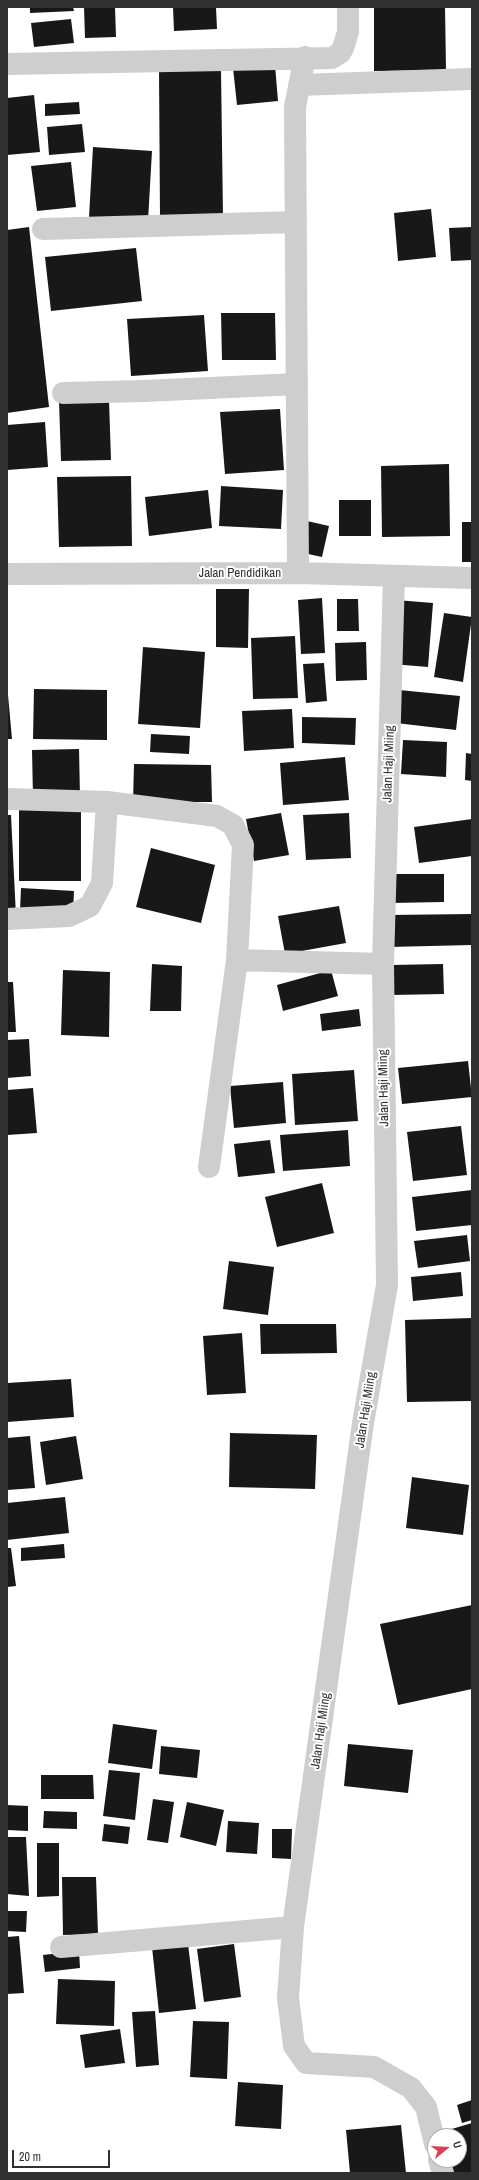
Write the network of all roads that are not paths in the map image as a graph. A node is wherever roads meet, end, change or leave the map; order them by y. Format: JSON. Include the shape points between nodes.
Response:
{"nodes":[{"id":1,"x":348,"y":7,"type":"edge"},
{"id":2,"x":305,"y":57,"type":"junction"},
{"id":3,"x":7,"y":64,"type":"edge"},
{"id":4,"x":472,"y":79,"type":"edge"},
{"id":5,"x":299,"y":85,"type":"junction"},
{"id":6,"x":296,"y":222,"type":"junction"},
{"id":7,"x":43,"y":228,"type":"dead end"},
{"id":8,"x":296,"y":384,"type":"junction"},
{"id":9,"x":63,"y":393,"type":"dead end"},
{"id":10,"x":7,"y":574,"type":"edge"},
{"id":11,"x":298,"y":574,"type":"junction"},
{"id":12,"x":394,"y":576,"type":"junction"},
{"id":13,"x":472,"y":578,"type":"edge"},
{"id":14,"x":7,"y":799,"type":"edge"},
{"id":15,"x":107,"y":802,"type":"junction"},
{"id":16,"x":7,"y":919,"type":"edge"},
{"id":17,"x":237,"y":960,"type":"junction"},
{"id":18,"x":383,"y":964,"type":"junction"},
{"id":19,"x":210,"y":1167,"type":"dead end"},
{"id":20,"x":293,"y":1926,"type":"junction"},
{"id":21,"x":61,"y":1947,"type":"dead end"},
{"id":22,"x":431,"y":2128,"type":"edge"}],
"edges":[{"from":1,"to":2,"type":"street","via":[[348,32],[340,53],[332,58]]},
{"from":2,"to":3,"type":"street"},
{"from":2,"to":5,"type":"street"},
{"from":4,"to":5,"type":"street"},
{"from":5,"to":6,"type":"street","via":[[295,107]]},
{"from":6,"to":7,"type":"street"},
{"from":6,"to":8,"type":"street"},
{"from":8,"to":9,"type":"street"},
{"from":8,"to":11,"type":"street"},
{"from":10,"to":11,"type":"street","name":"Jalan Pendidikan"},
{"from":11,"to":12,"type":"street","name":"Jalan Pendidikan"},
{"from":12,"to":13,"type":"street","name":"Jalan Pendidikan"},
{"from":12,"to":18,"type":"street","name":"Jalan Haji Miing"},
{"from":14,"to":15,"type":"street"},
{"from":15,"to":16,"type":"street","via":[[102,882],[90,906],[69,916]]},
{"from":15,"to":17,"type":"street","via":[[217,816],[233,825],[243,845]]},
{"from":17,"to":18,"type":"street"},
{"from":17,"to":19,"type":"street"},
{"from":18,"to":20,"type":"street","name":"Jalan Haji Miing","via":[[387,1285],[363,1423]]},
{"from":20,"to":21,"type":"street"},
{"from":20,"to":22,"type":"street","name":"Jalan Haji Miing","via":[[288,1998],[294,2046],[306,2063],[374,2067],[411,2088],[426,2107]]}]}
